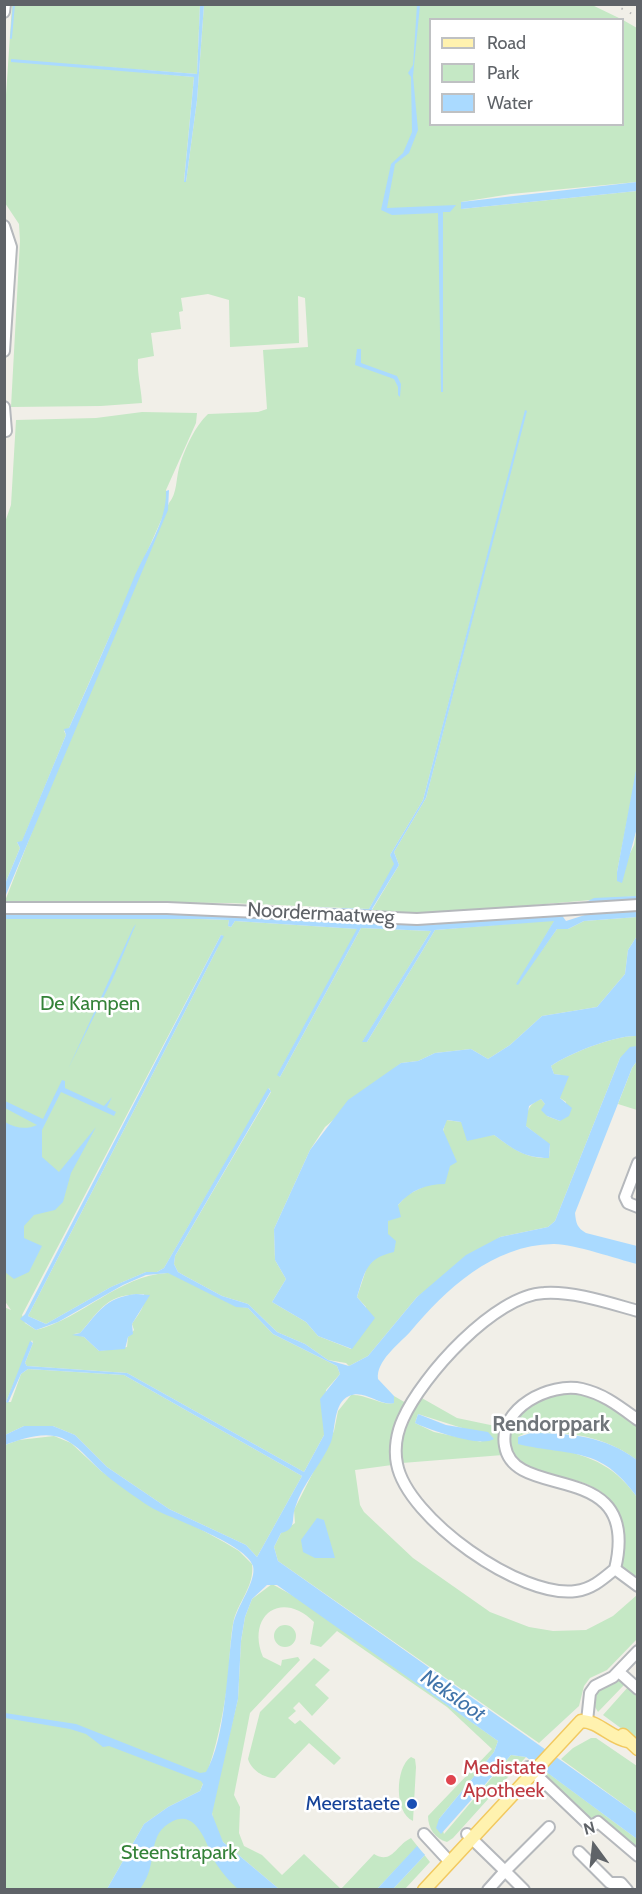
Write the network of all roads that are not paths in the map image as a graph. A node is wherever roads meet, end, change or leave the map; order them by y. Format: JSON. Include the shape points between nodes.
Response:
{"nodes":[{"id":1,"x":5,"y":4,"type":"edge"},
{"id":2,"x":4,"y":12,"type":"edge"},
{"id":3,"x":4,"y":226,"type":"edge"},
{"id":4,"x":4,"y":351,"type":"edge"},
{"id":5,"x":4,"y":407,"type":"edge"},
{"id":6,"x":6,"y":430,"type":"dead end"},
{"id":7,"x":638,"y":906,"type":"edge"},
{"id":8,"x":4,"y":908,"type":"edge"},
{"id":9,"x":638,"y":1163,"type":"edge"},
{"id":10,"x":638,"y":1207,"type":"edge"},
{"id":11,"x":638,"y":1311,"type":"edge"},
{"id":12,"x":638,"y":1420,"type":"edge"},
{"id":13,"x":615,"y":1569,"type":"junction"},
{"id":14,"x":638,"y":1586,"type":"edge"},
{"id":15,"x":638,"y":1651,"type":"edge"},
{"id":16,"x":619,"y":1672,"type":"junction"},
{"id":17,"x":638,"y":1689,"type":"edge"},
{"id":18,"x":587,"y":1717,"type":"junction"},
{"id":19,"x":632,"y":1745,"type":"edge"},
{"id":20,"x":532,"y":1767,"type":"junction"},
{"id":21,"x":549,"y":1827,"type":"dead end"},
{"id":22,"x":424,"y":1834,"type":"dead end"},
{"id":23,"x":469,"y":1836,"type":"junction"},
{"id":24,"x":579,"y":1852,"type":"dead end"},
{"id":25,"x":638,"y":1856,"type":"edge"},
{"id":26,"x":449,"y":1861,"type":"junction"},
{"id":27,"x":505,"y":1871,"type":"junction"},
{"id":28,"x":608,"y":1886,"type":"edge"},
{"id":29,"x":423,"y":1890,"type":"edge"},
{"id":30,"x":488,"y":1890,"type":"edge"},
{"id":31,"x":524,"y":1890,"type":"edge"},
{"id":32,"x":627,"y":1890,"type":"edge"}],
"edges":[{"from":1,"to":2,"type":"street"},
{"from":3,"to":4,"type":"street","via":[[11,247]]},
{"from":5,"to":6,"type":"street"},
{"from":7,"to":8,"type":"street","name":"Noordermaatweg","via":[[417,919],[168,908]]},
{"from":9,"to":10,"type":"street","via":[[625,1197]]},
{"from":11,"to":13,"type":"street","via":[[566,1294],[544,1293],[511,1303],[471,1334],[429,1379],[402,1420],[396,1442],[397,1465],[411,1497],[434,1522],[505,1572],[543,1588],[575,1591],[598,1583]]},
{"from":12,"to":13,"type":"street","via":[[600,1395],[564,1388],[524,1404],[508,1421],[505,1433],[508,1456],[519,1470],[577,1486],[594,1494],[612,1511],[620,1538]]},
{"from":13,"to":14,"type":"street"},
{"from":15,"to":16,"type":"street"},
{"from":16,"to":17,"type":"street"},
{"from":16,"to":18,"type":"street","via":[[590,1693]]},
{"from":18,"to":19,"type":"main road","via":[[620,1733]]},
{"from":18,"to":20,"type":"main road","via":[[573,1718]]},
{"from":20,"to":23,"type":"main road"},
{"from":20,"to":25,"type":"street","via":[[591,1827],[598,1822]]},
{"from":21,"to":27,"type":"street"},
{"from":22,"to":26,"type":"street"},
{"from":23,"to":26,"type":"main road"},
{"from":23,"to":27,"type":"street"},
{"from":24,"to":28,"type":"street"},
{"from":26,"to":29,"type":"main road"},
{"from":27,"to":30,"type":"street"},
{"from":27,"to":31,"type":"street"},
{"from":28,"to":32,"type":"street","via":[[621,1883]]}]}
